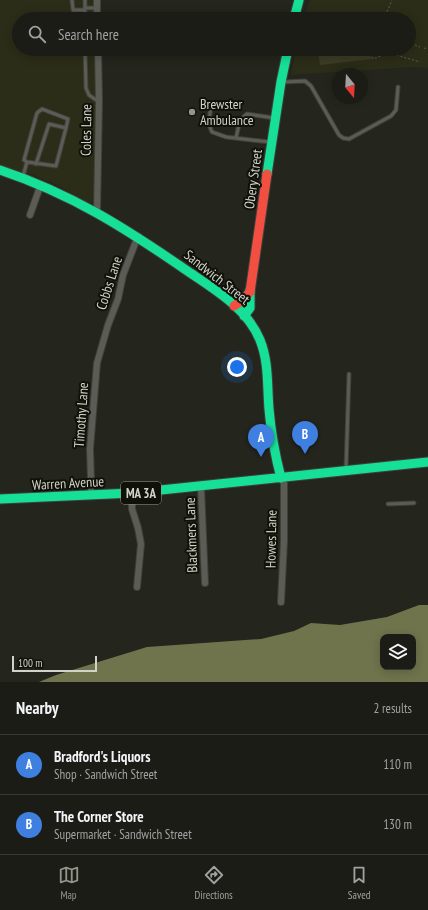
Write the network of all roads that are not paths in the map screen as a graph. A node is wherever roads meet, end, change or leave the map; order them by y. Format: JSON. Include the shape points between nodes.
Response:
{"nodes":[{"id":1,"x":72,"y":0,"type":"edge"},
{"id":2,"x":85,"y":0,"type":"edge"},
{"id":3,"x":97,"y":0,"type":"edge"},
{"id":4,"x":299,"y":0,"type":"edge"},
{"id":5,"x":97,"y":8,"type":"junction"},
{"id":6,"x":85,"y":9,"type":"junction"},
{"id":7,"x":97,"y":12,"type":"edge"},
{"id":8,"x":296,"y":12,"type":"edge"},
{"id":9,"x":85,"y":56,"type":"edge"},
{"id":10,"x":98,"y":56,"type":"edge"},
{"id":11,"x":287,"y":56,"type":"edge"},
{"id":12,"x":281,"y":82,"type":"junction"},
{"id":13,"x":398,"y":87,"type":"dead end"},
{"id":14,"x":99,"y":102,"type":"junction"},
{"id":15,"x":211,"y":106,"type":"dead end"},
{"id":16,"x":276,"y":119,"type":"junction"},
{"id":17,"x":66,"y":128,"type":"junction"},
{"id":18,"x":236,"y":138,"type":"junction"},
{"id":19,"x":273,"y":142,"type":"junction"},
{"id":20,"x":27,"y":162,"type":"junction"},
{"id":21,"x":36,"y":164,"type":"junction"},
{"id":22,"x":0,"y":170,"type":"edge"},
{"id":23,"x":23,"y":177,"type":"junction"},
{"id":24,"x":41,"y":184,"type":"junction"},
{"id":25,"x":97,"y":212,"type":"junction"},
{"id":26,"x":30,"y":215,"type":"dead end"},
{"id":27,"x":138,"y":236,"type":"junction"},
{"id":28,"x":250,"y":289,"type":"junction"},
{"id":29,"x":234,"y":306,"type":"junction"},
{"id":30,"x":244,"y":316,"type":"junction"},
{"id":31,"x":104,"y":338,"type":"joint"},
{"id":32,"x":349,"y":374,"type":"dead end"},
{"id":33,"x":428,"y":462,"type":"edge"},
{"id":34,"x":346,"y":471,"type":"junction"},
{"id":35,"x":281,"y":478,"type":"junction"},
{"id":36,"x":201,"y":487,"type":"junction"},
{"id":37,"x":132,"y":494,"type":"junction"},
{"id":38,"x":91,"y":496,"type":"junction"},
{"id":39,"x":0,"y":499,"type":"edge"},
{"id":40,"x":414,"y":503,"type":"dead end"},
{"id":41,"x":388,"y":504,"type":"dead end"},
{"id":42,"x":205,"y":583,"type":"dead end"},
{"id":43,"x":137,"y":587,"type":"dead end"},
{"id":44,"x":282,"y":602,"type":"dead end"}],
"edges":[{"from":1,"to":6,"type":"lane","via":[[73,10]]},
{"from":2,"to":6,"type":"lane"},
{"from":3,"to":5,"type":"street"},
{"from":4,"to":8,"type":"main road"},
{"from":5,"to":6,"type":"lane"},
{"from":5,"to":7,"type":"street"},
{"from":9,"to":14,"type":"lane","via":[[86,88],[89,95]]},
{"from":10,"to":14,"type":"street","name":"Coles Lane"},
{"from":11,"to":12,"type":"main road","name":"Obery Street"},
{"from":12,"to":13,"type":"lane","via":[[305,81],[311,86],[339,134],[349,139],[391,116],[396,110]]},
{"from":12,"to":16,"type":"main road","name":"Obery Street"},
{"from":14,"to":25,"type":"street","name":"Coles Lane"},
{"from":15,"to":18,"type":"lane","via":[[210,130]]},
{"from":16,"to":18,"type":"lane","via":[[247,114],[240,120]]},
{"from":16,"to":19,"type":"main road","name":"Obery Street"},
{"from":17,"to":20,"type":"lane","via":[[68,119],[42,109],[37,113],[24,160]]},
{"from":17,"to":21,"type":"lane","via":[[50,124]]},
{"from":17,"to":21,"type":"lane","via":[[56,166]]},
{"from":18,"to":19,"type":"lane"},
{"from":19,"to":28,"type":"main road","name":"Obery Street"},
{"from":20,"to":21,"type":"lane"},
{"from":20,"to":23,"type":"lane"},
{"from":22,"to":23,"type":"main road","name":"Sandwich Street"},
{"from":23,"to":24,"type":"main road","name":"Sandwich Street"},
{"from":24,"to":25,"type":"main road","name":"Sandwich Street"},
{"from":24,"to":26,"type":"street"},
{"from":25,"to":27,"type":"main road","name":"Sandwich Street"},
{"from":27,"to":29,"type":"main road","name":"Sandwich Street"},
{"from":27,"to":31,"type":"street","name":"Cobbs Lane"},
{"from":28,"to":29,"type":"main road","via":[[246,297]]},
{"from":28,"to":30,"type":"main road","name":"Obery Street","via":[[250,308]]},
{"from":29,"to":30,"type":"main road","name":"Sandwich Street"},
{"from":30,"to":35,"type":"main road","name":"Sandwich Street","via":[[257,334],[264,354],[271,429]]},
{"from":31,"to":38,"type":"street","name":"Timothy Lane","via":[[96,370],[92,409]]},
{"from":32,"to":34,"type":"lane"},
{"from":33,"to":34,"type":"main road","number":"MA 3A"},
{"from":34,"to":35,"type":"main road","number":"MA 3A"},
{"from":35,"to":36,"type":"main road","name":"Warren Avenue","number":"MA 3A"},
{"from":35,"to":44,"type":"street","name":"Howes Lane","via":[[284,483]]},
{"from":36,"to":37,"type":"main road","name":"Warren Avenue","number":"MA 3A"},
{"from":36,"to":42,"type":"street","name":"Blackmers Lane"},
{"from":37,"to":38,"type":"main road","name":"Warren Avenue","number":"MA 3A"},
{"from":37,"to":43,"type":"street","via":[[132,509],[141,544]]},
{"from":38,"to":39,"type":"main road","name":"Warren Avenue","number":"MA 3A"},
{"from":40,"to":41,"type":"lane"}]}
